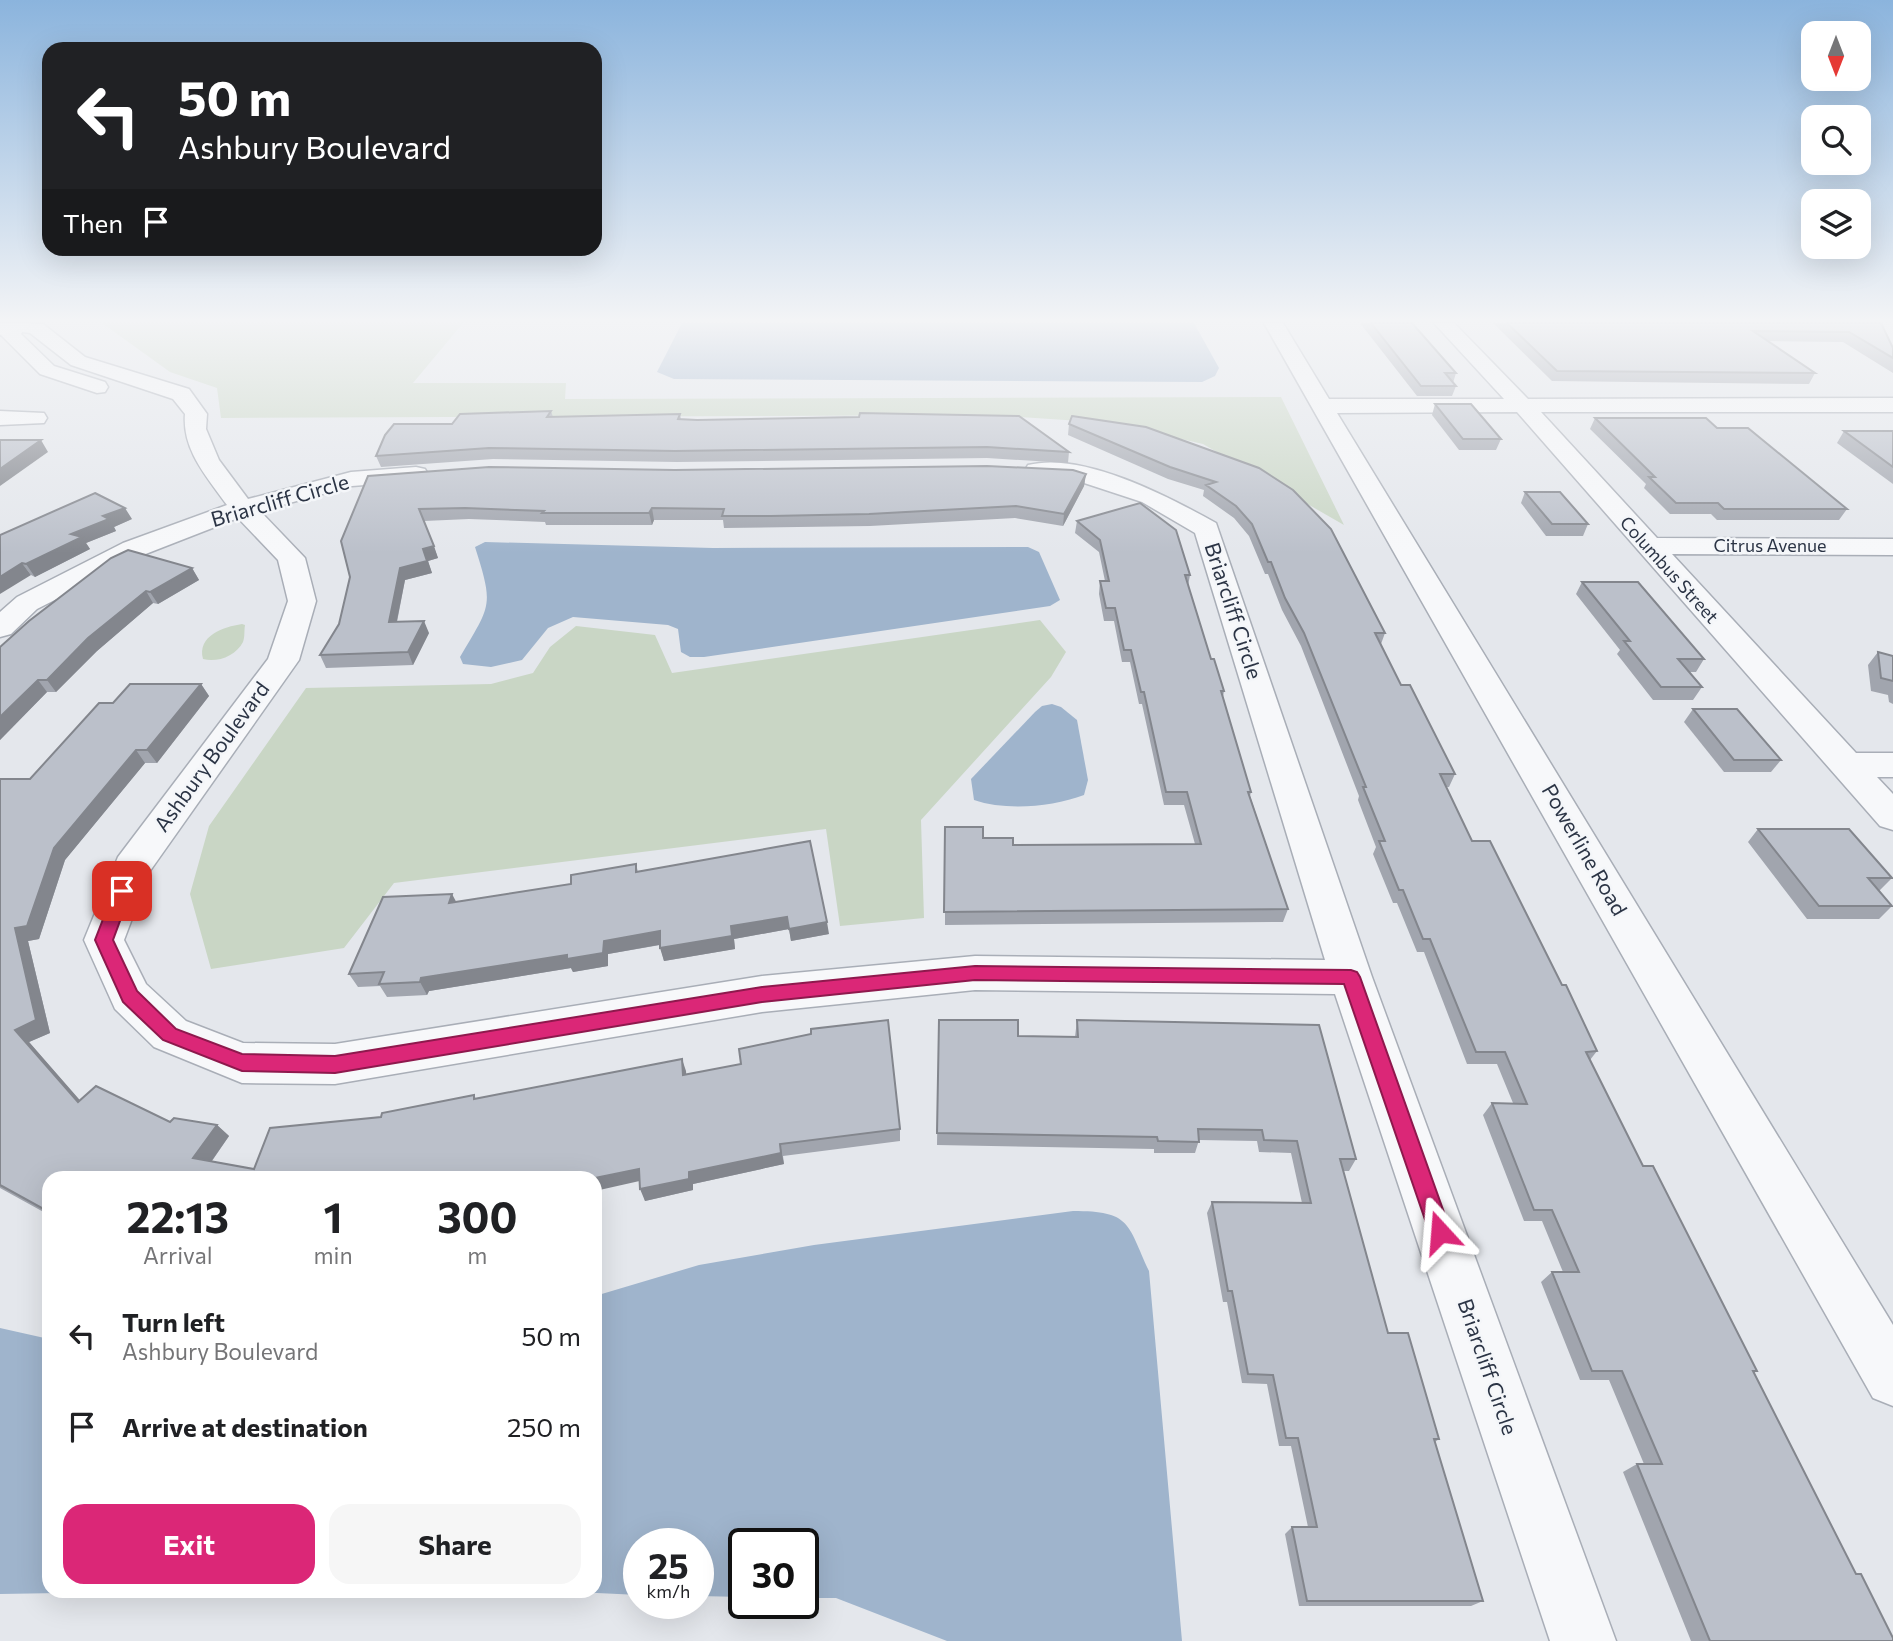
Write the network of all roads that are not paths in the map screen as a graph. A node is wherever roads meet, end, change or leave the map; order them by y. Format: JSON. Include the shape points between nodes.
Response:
{"nodes":[{"id":1,"x":135,"y":400,"type":"edge"},
{"id":2,"x":149,"y":400,"type":"edge"},
{"id":3,"x":1319,"y":400,"type":"edge"},
{"id":4,"x":1517,"y":400,"type":"edge"},
{"id":5,"x":1522,"y":405,"type":"junction"},
{"id":6,"x":1893,"y":405,"type":"edge"},
{"id":7,"x":1323,"y":406,"type":"junction"},
{"id":8,"x":172,"y":412,"type":"junction"},
{"id":9,"x":0,"y":418,"type":"edge"},
{"id":10,"x":36,"y":418,"type":"dead end"},
{"id":11,"x":1012,"y":469,"type":"edge"},
{"id":12,"x":442,"y":472,"type":"edge"},
{"id":13,"x":242,"y":509,"type":"junction"},
{"id":14,"x":1647,"y":546,"type":"junction"},
{"id":15,"x":1893,"y":547,"type":"edge"},
{"id":16,"x":0,"y":628,"type":"edge"},
{"id":17,"x":1845,"y":765,"type":"junction"},
{"id":18,"x":1893,"y":765,"type":"edge"},
{"id":19,"x":1893,"y":817,"type":"edge"},
{"id":20,"x":1351,"y":977,"type":"junction"},
{"id":21,"x":1893,"y":1378,"type":"edge"},
{"id":22,"x":1583,"y":1641,"type":"edge"}],
"edges":[{"from":1,"to":8,"type":"street"},
{"from":2,"to":8,"type":"street"},
{"from":3,"to":7,"type":"street","name":"Powerline Road"},
{"from":4,"to":5,"type":"street","name":"Columbus Street"},
{"from":5,"to":6,"type":"street"},
{"from":5,"to":7,"type":"street"},
{"from":5,"to":14,"type":"street","name":"Columbus Street"},
{"from":7,"to":21,"type":"street","name":"Powerline Road"},
{"from":8,"to":13,"type":"street","name":"Ashbury Boulevard"},
{"from":9,"to":10,"type":"street"},
{"from":11,"to":20,"type":"street","name":"Briarcliff Circle","via":[[1075,472],[1152,497],[1207,529]]},
{"from":12,"to":13,"type":"street","name":"Briarcliff Circle","via":[[351,479]]},
{"from":13,"to":16,"type":"street","name":"Briarcliff Circle","via":[[133,549],[27,603]]},
{"from":13,"to":20,"type":"street","name":"Ashbury Boulevard","via":[[291,558],[302,601],[287,649],[132,867],[104,940],[130,996],[170,1034],[242,1063],[335,1064],[762,994],[975,973]]},
{"from":14,"to":15,"type":"street","name":"Citrus Avenue"},
{"from":14,"to":17,"type":"street","name":"Columbus Street"},
{"from":17,"to":18,"type":"street"},
{"from":17,"to":19,"type":"street","name":"Columbus Street"},
{"from":20,"to":22,"type":"street","name":"Briarcliff Circle"}]}
